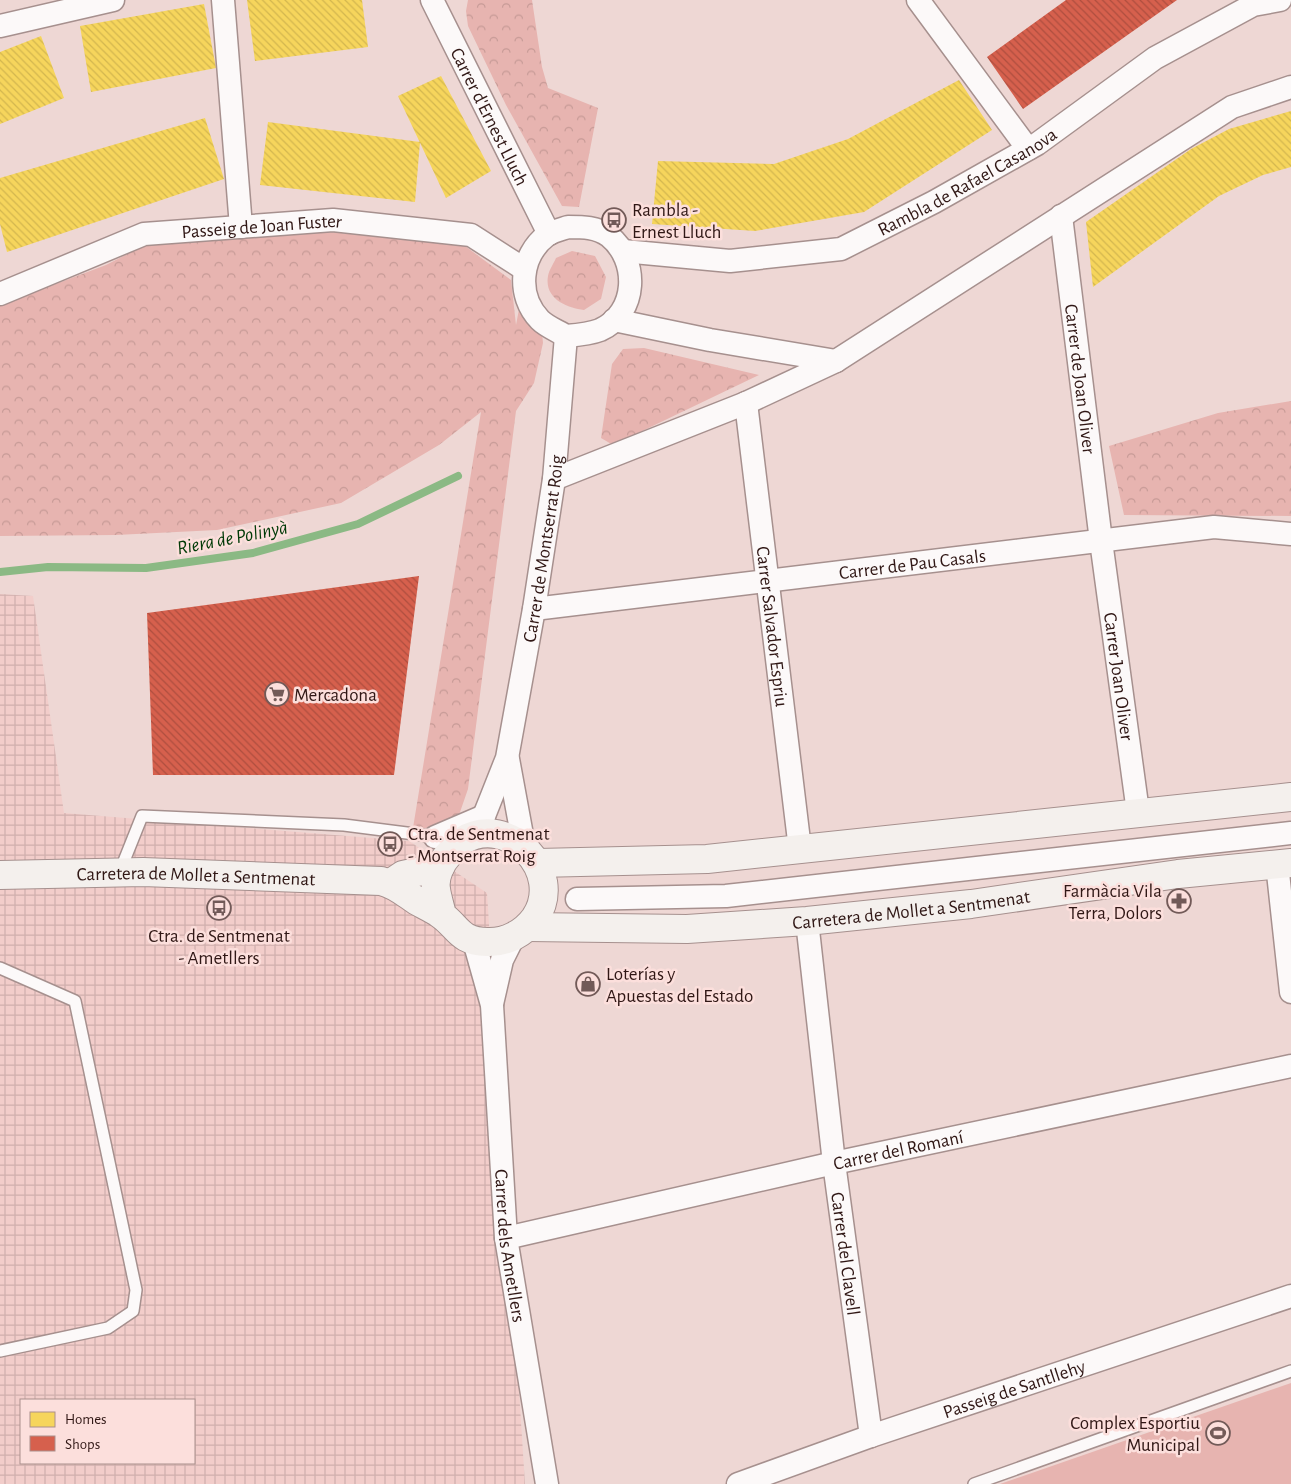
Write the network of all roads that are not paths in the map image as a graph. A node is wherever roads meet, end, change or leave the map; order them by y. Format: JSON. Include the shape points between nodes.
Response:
{"nodes":[{"id":1,"x":114,"y":0,"type":"edge"},
{"id":2,"x":223,"y":0,"type":"edge"},
{"id":3,"x":432,"y":0,"type":"edge"},
{"id":4,"x":918,"y":0,"type":"edge"},
{"id":5,"x":1280,"y":0,"type":"edge"},
{"id":6,"x":0,"y":26,"type":"edge"},
{"id":7,"x":1291,"y":87,"type":"edge"},
{"id":8,"x":1028,"y":149,"type":"junction"},
{"id":9,"x":1061,"y":216,"type":"junction"},
{"id":10,"x":241,"y":227,"type":"junction"},
{"id":11,"x":549,"y":234,"type":"junction"},
{"id":12,"x":623,"y":250,"type":"junction"},
{"id":13,"x":524,"y":269,"type":"junction"},
{"id":14,"x":0,"y":294,"type":"edge"},
{"id":15,"x":614,"y":320,"type":"junction"},
{"id":16,"x":566,"y":336,"type":"junction"},
{"id":17,"x":836,"y":361,"type":"junction"},
{"id":18,"x":746,"y":403,"type":"junction"},
{"id":19,"x":554,"y":479,"type":"junction"},
{"id":20,"x":1291,"y":534,"type":"edge"},
{"id":21,"x":1101,"y":541,"type":"junction"},
{"id":22,"x":766,"y":582,"type":"junction"},
{"id":23,"x":534,"y":609,"type":"junction"},
{"id":24,"x":508,"y":758,"type":"junction"},
{"id":25,"x":1291,"y":797,"type":"edge"},
{"id":26,"x":1138,"y":812,"type":"junction"},
{"id":27,"x":472,"y":831,"type":"junction"},
{"id":28,"x":1291,"y":833,"type":"edge"},
{"id":29,"x":435,"y":837,"type":"junction"},
{"id":30,"x":800,"y":849,"type":"junction"},
{"id":31,"x":531,"y":855,"type":"junction"},
{"id":32,"x":1284,"y":864,"type":"edge"},
{"id":33,"x":440,"y":867,"type":"junction"},
{"id":34,"x":119,"y":872,"type":"junction"},
{"id":35,"x":0,"y":874,"type":"edge"},
{"id":36,"x":391,"y":883,"type":"junction"},
{"id":37,"x":577,"y":899,"type":"dead end"},
{"id":38,"x":442,"y":914,"type":"junction"},
{"id":39,"x":807,"y":921,"type":"junction"},
{"id":40,"x":521,"y":932,"type":"junction"},
{"id":41,"x":474,"y":941,"type":"junction"},
{"id":42,"x":0,"y":968,"type":"edge"},
{"id":43,"x":1291,"y":992,"type":"edge"},
{"id":44,"x":492,"y":1005,"type":"junction"},
{"id":45,"x":1291,"y":1066,"type":"edge"},
{"id":46,"x":834,"y":1163,"type":"junction"},
{"id":47,"x":506,"y":1238,"type":"junction"},
{"id":48,"x":1291,"y":1296,"type":"edge"},
{"id":49,"x":0,"y":1351,"type":"edge"},
{"id":50,"x":1291,"y":1371,"type":"edge"},
{"id":51,"x":872,"y":1436,"type":"junction"},
{"id":52,"x":547,"y":1484,"type":"edge"},
{"id":53,"x":738,"y":1484,"type":"edge"},
{"id":54,"x":974,"y":1484,"type":"edge"}],
"edges":[{"from":1,"to":6,"type":"street"},
{"from":2,"to":10,"type":"street"},
{"from":3,"to":11,"type":"street","name":"Carrer d'Ernest Lluch"},
{"from":4,"to":8,"type":"street"},
{"from":5,"to":8,"type":"street","name":"Rambla de Rafael Casanova","via":[[1253,5],[1155,58]]},
{"from":7,"to":9,"type":"street","via":[[1232,107]]},
{"from":8,"to":12,"type":"street","name":"Rambla de Rafael Casanova","via":[[841,249],[730,261]]},
{"from":9,"to":17,"type":"street"},
{"from":9,"to":21,"type":"street","name":"Carrer de Joan Oliver"},
{"from":10,"to":13,"type":"street","name":"Passeig de Joan Fuster","via":[[332,220],[471,235]]},
{"from":10,"to":14,"type":"street","name":"Passeig de Joan Fuster","via":[[144,234]]},
{"from":11,"to":12,"type":"street","via":[[568,227],[591,228],[608,236]]},
{"from":11,"to":13,"type":"street","via":[[535,246]]},
{"from":12,"to":15,"type":"street","via":[[632,281],[628,300]]},
{"from":13,"to":16,"type":"street","via":[[523,288],[530,306],[541,321]]},
{"from":15,"to":16,"type":"street","via":[[602,329]]},
{"from":15,"to":17,"type":"street"},
{"from":16,"to":19,"type":"street","name":"Carrer de Montserrat Roig"},
{"from":17,"to":18,"type":"street"},
{"from":18,"to":19,"type":"street"},
{"from":18,"to":22,"type":"street","name":"Carrer Salvador Espriu"},
{"from":19,"to":23,"type":"street","name":"Carrer de Montserrat Roig"},
{"from":20,"to":21,"type":"street","name":"Carrer de Pau Casals","via":[[1214,527]]},
{"from":21,"to":22,"type":"street","name":"Carrer de Pau Casals"},
{"from":21,"to":26,"type":"street","name":"Carrer Joan Oliver"},
{"from":22,"to":23,"type":"street","name":"Carrer de Pau Casals"},
{"from":22,"to":30,"type":"street","name":"Carrer Salvador Espriu"},
{"from":23,"to":24,"type":"street","name":"Carrer de Montserrat Roig"},
{"from":24,"to":27,"type":"street","name":"Carrer de Montserrat Roig"},
{"from":24,"to":31,"type":"street","name":"Carrer de Montserrat Roig"},
{"from":25,"to":26,"type":"street"},
{"from":26,"to":30,"type":"street"},
{"from":27,"to":29,"type":"street"},
{"from":27,"to":29,"type":"lane"},
{"from":27,"to":31,"type":"street","via":[[481,835],[500,835]]},
{"from":27,"to":33,"type":"street"},
{"from":28,"to":37,"type":"street","via":[[726,896]]},
{"from":29,"to":34,"type":"lane","via":[[344,825],[142,816]]},
{"from":30,"to":31,"type":"street","via":[[707,859]]},
{"from":31,"to":40,"type":"street","via":[[543,878],[544,897],[539,912]]},
{"from":32,"to":39,"type":"street","name":"Carretera de Mollet a Sentmenat","via":[[1178,874],[971,904]]},
{"from":32,"to":43,"type":"street"},
{"from":33,"to":36,"type":"street","via":[[403,875]]},
{"from":33,"to":38,"type":"street","via":[[436,888]]},
{"from":34,"to":35,"type":"street","name":"Carretera de Mollet a Sentmenat"},
{"from":34,"to":36,"type":"street","name":"Carretera de Mollet a Sentmenat"},
{"from":36,"to":38,"type":"street"},
{"from":38,"to":41,"type":"street","via":[[458,933]]},
{"from":39,"to":40,"type":"street","name":"Carretera de Mollet a Sentmenat","via":[[687,929]]},
{"from":39,"to":46,"type":"street","name":"Carrer del Clavell"},
{"from":40,"to":41,"type":"street","via":[[489,943]]},
{"from":40,"to":44,"type":"street","name":"Carrer dels Ametllers","via":[[502,960]]},
{"from":41,"to":44,"type":"street","name":"Carrer dels Ametllers"},
{"from":42,"to":49,"type":"lane","via":[[74,1001],[136,1290],[133,1311],[108,1328]]},
{"from":44,"to":47,"type":"street","name":"Carrer dels Ametllers"},
{"from":45,"to":46,"type":"street","name":"Carrer del Romaní"},
{"from":46,"to":47,"type":"street","name":"Carrer del Romaní"},
{"from":46,"to":51,"type":"street","name":"Carrer del Clavell"},
{"from":47,"to":52,"type":"street","name":"Carrer dels Ametllers"},
{"from":48,"to":51,"type":"street","name":"Passeig de Santllehy"},
{"from":50,"to":54,"type":"lane"},
{"from":51,"to":53,"type":"street","name":"Passeig de Santllehy"}]}
